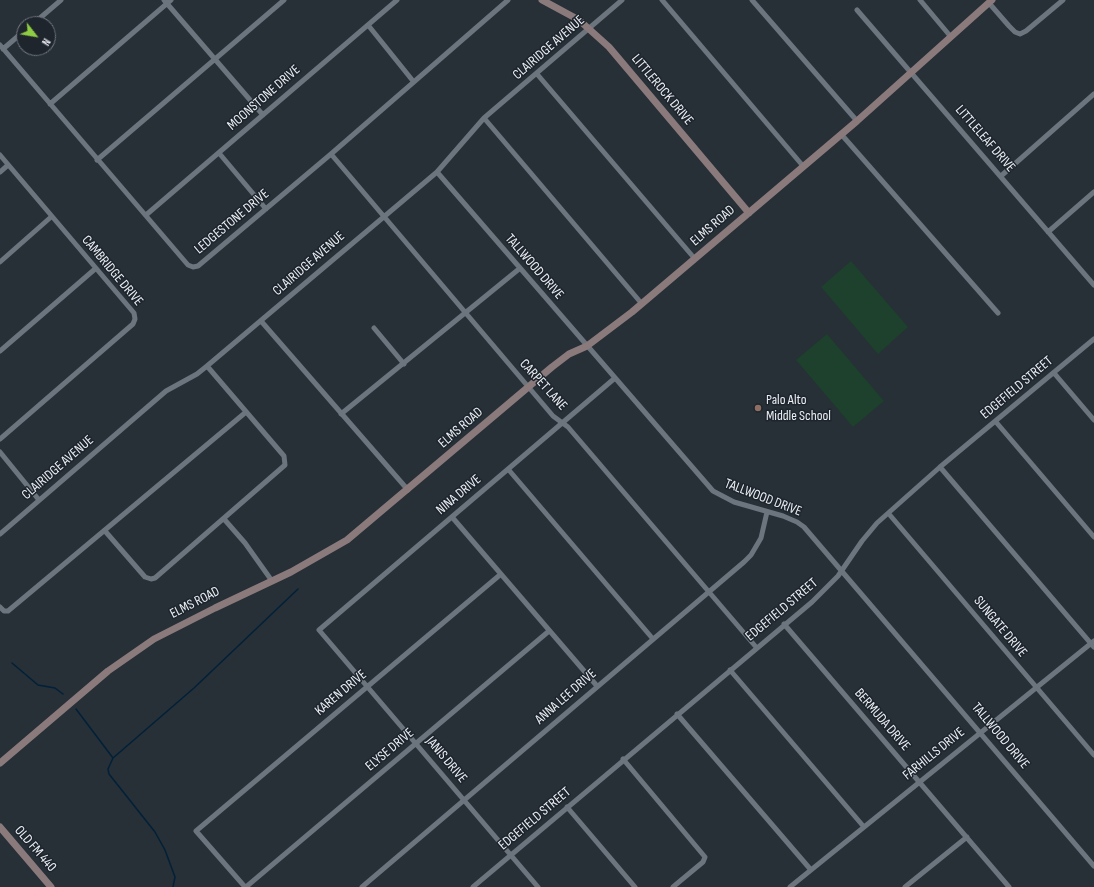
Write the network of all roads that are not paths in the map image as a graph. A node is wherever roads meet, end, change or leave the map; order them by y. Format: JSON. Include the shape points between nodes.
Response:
{"nodes":[{"id":1,"x":61,"y":0,"type":"edge"},
{"id":2,"x":284,"y":0,"type":"edge"},
{"id":3,"x":397,"y":0,"type":"edge"},
{"id":4,"x":508,"y":0,"type":"edge"},
{"id":5,"x":542,"y":0,"type":"edge"},
{"id":6,"x":622,"y":0,"type":"edge"},
{"id":7,"x":662,"y":0,"type":"edge"},
{"id":8,"x":752,"y":0,"type":"edge"},
{"id":9,"x":920,"y":0,"type":"edge"},
{"id":10,"x":1062,"y":0,"type":"edge"},
{"id":11,"x":168,"y":1,"type":"edge"},
{"id":12,"x":990,"y":1,"type":"edge"},
{"id":13,"x":857,"y":10,"type":"dead end"},
{"id":14,"x":42,"y":16,"type":"edge"},
{"id":15,"x":368,"y":26,"type":"junction"},
{"id":16,"x":589,"y":28,"type":"junction"},
{"id":17,"x":16,"y":37,"type":"edge"},
{"id":18,"x":951,"y":37,"type":"junction"},
{"id":19,"x":2,"y":47,"type":"edge"},
{"id":20,"x":215,"y":60,"type":"junction"},
{"id":21,"x":912,"y":73,"type":"junction"},
{"id":22,"x":537,"y":74,"type":"junction"},
{"id":23,"x":413,"y":81,"type":"junction"},
{"id":24,"x":1094,"y":94,"type":"edge"},
{"id":25,"x":50,"y":104,"type":"junction"},
{"id":26,"x":262,"y":115,"type":"junction"},
{"id":27,"x":484,"y":118,"type":"junction"},
{"id":28,"x":857,"y":121,"type":"junction"},
{"id":29,"x":841,"y":134,"type":"junction"},
{"id":30,"x":219,"y":153,"type":"junction"},
{"id":31,"x":331,"y":154,"type":"junction"},
{"id":32,"x":0,"y":155,"type":"edge"},
{"id":33,"x":97,"y":160,"type":"junction"},
{"id":34,"x":8,"y":165,"type":"junction"},
{"id":35,"x":803,"y":166,"type":"junction"},
{"id":36,"x":0,"y":172,"type":"edge"},
{"id":37,"x":437,"y":172,"type":"junction"},
{"id":38,"x":1001,"y":176,"type":"junction"},
{"id":39,"x":1094,"y":192,"type":"edge"},
{"id":40,"x":266,"y":209,"type":"junction"},
{"id":41,"x":749,"y":213,"type":"junction"},
{"id":42,"x":146,"y":215,"type":"junction"},
{"id":43,"x":384,"y":215,"type":"junction"},
{"id":44,"x":51,"y":218,"type":"junction"},
{"id":45,"x":1048,"y":232,"type":"junction"},
{"id":46,"x":695,"y":259,"type":"junction"},
{"id":47,"x":0,"y":262,"type":"edge"},
{"id":48,"x":95,"y":269,"type":"junction"},
{"id":49,"x":519,"y":269,"type":"junction"},
{"id":50,"x":1094,"y":285,"type":"edge"},
{"id":51,"x":642,"y":304,"type":"junction"},
{"id":52,"x":466,"y":312,"type":"junction"},
{"id":53,"x":998,"y":313,"type":"dead end"},
{"id":54,"x":261,"y":321,"type":"junction"},
{"id":55,"x":374,"y":328,"type":"dead end"},
{"id":56,"x":1094,"y":339,"type":"edge"},
{"id":57,"x":587,"y":346,"type":"junction"},
{"id":58,"x":0,"y":351,"type":"edge"},
{"id":59,"x":404,"y":364,"type":"junction"},
{"id":60,"x":207,"y":366,"type":"junction"},
{"id":61,"x":1054,"y":373,"type":"junction"},
{"id":62,"x":615,"y":378,"type":"junction"},
{"id":63,"x":528,"y":387,"type":"junction"},
{"id":64,"x":246,"y":412,"type":"junction"},
{"id":65,"x":341,"y":414,"type":"junction"},
{"id":66,"x":1094,"y":420,"type":"edge"},
{"id":67,"x":996,"y":422,"type":"junction"},
{"id":68,"x":562,"y":423,"type":"junction"},
{"id":69,"x":0,"y":439,"type":"edge"},
{"id":70,"x":0,"y":452,"type":"edge"},
{"id":71,"x":940,"y":467,"type":"junction"},
{"id":72,"x":508,"y":469,"type":"junction"},
{"id":73,"x":408,"y":490,"type":"junction"},
{"id":74,"x":39,"y":500,"type":"junction"},
{"id":75,"x":767,"y":512,"type":"junction"},
{"id":76,"x":889,"y":514,"type":"junction"},
{"id":77,"x":452,"y":517,"type":"junction"},
{"id":78,"x":224,"y":519,"type":"junction"},
{"id":79,"x":105,"y":531,"type":"junction"},
{"id":80,"x":0,"y":534,"type":"edge"},
{"id":81,"x":1094,"y":537,"type":"edge"},
{"id":82,"x":842,"y":571,"type":"junction"},
{"id":83,"x":501,"y":574,"type":"junction"},
{"id":84,"x":272,"y":581,"type":"junction"},
{"id":85,"x":709,"y":591,"type":"junction"},
{"id":86,"x":0,"y":607,"type":"edge"},
{"id":87,"x":784,"y":624,"type":"junction"},
{"id":88,"x":319,"y":630,"type":"joint"},
{"id":89,"x":549,"y":631,"type":"junction"},
{"id":90,"x":653,"y":639,"type":"junction"},
{"id":91,"x":1093,"y":643,"type":"edge"},
{"id":92,"x":756,"y":648,"type":"junction"},
{"id":93,"x":730,"y":670,"type":"junction"},
{"id":94,"x":367,"y":686,"type":"junction"},
{"id":95,"x":597,"y":686,"type":"junction"},
{"id":96,"x":1036,"y":688,"type":"junction"},
{"id":97,"x":677,"y":714,"type":"junction"},
{"id":98,"x":981,"y":732,"type":"junction"},
{"id":99,"x":416,"y":744,"type":"junction"},
{"id":100,"x":1094,"y":755,"type":"edge"},
{"id":101,"x":623,"y":759,"type":"junction"},
{"id":102,"x":0,"y":762,"type":"edge"},
{"id":103,"x":919,"y":782,"type":"junction"},
{"id":104,"x":464,"y":801,"type":"junction"},
{"id":105,"x":567,"y":807,"type":"junction"},
{"id":106,"x":864,"y":827,"type":"junction"},
{"id":107,"x":0,"y":828,"type":"edge"},
{"id":108,"x":967,"y":837,"type":"junction"},
{"id":109,"x":511,"y":855,"type":"junction"},
{"id":110,"x":1094,"y":866,"type":"edge"},
{"id":111,"x":811,"y":870,"type":"junction"},
{"id":112,"x":51,"y":887,"type":"edge"},
{"id":113,"x":246,"y":887,"type":"edge"},
{"id":114,"x":362,"y":887,"type":"edge"},
{"id":115,"x":473,"y":887,"type":"edge"},
{"id":116,"x":538,"y":887,"type":"edge"},
{"id":117,"x":635,"y":887,"type":"edge"},
{"id":118,"x":673,"y":887,"type":"edge"},
{"id":119,"x":790,"y":887,"type":"edge"},
{"id":120,"x":905,"y":887,"type":"edge"},
{"id":121,"x":1009,"y":887,"type":"edge"}],
"edges":[{"from":1,"to":14,"type":"street"},
{"from":2,"to":20,"type":"street"},
{"from":3,"to":15,"type":"street","name":"MOONSTONE DRIVE"},
{"from":4,"to":23,"type":"street","name":"LEDGESTONE DRIVE"},
{"from":5,"to":16,"type":"main road","name":"LITTLEROCK DRIVE"},
{"from":6,"to":16,"type":"street","name":"CLAIRIDGE AVENUE"},
{"from":7,"to":35,"type":"street"},
{"from":8,"to":28,"type":"street"},
{"from":9,"to":18,"type":"street"},
{"from":10,"to":12,"type":"street","via":[[1020,34],[1009,26]]},
{"from":11,"to":20,"type":"street"},
{"from":11,"to":25,"type":"street"},
{"from":12,"to":18,"type":"main road","name":"ELMS ROAD"},
{"from":13,"to":21,"type":"street","name":"LITTLELEAF DRIVE"},
{"from":15,"to":23,"type":"street"},
{"from":15,"to":26,"type":"street","name":"MOONSTONE DRIVE"},
{"from":16,"to":22,"type":"street","name":"CLAIRIDGE AVENUE"},
{"from":16,"to":41,"type":"main road","name":"LITTLEROCK DRIVE","via":[[609,47]]},
{"from":17,"to":19,"type":"street"},
{"from":18,"to":21,"type":"main road","name":"ELMS ROAD"},
{"from":19,"to":25,"type":"street","name":"LEDGESTONE DRIVE"},
{"from":20,"to":26,"type":"street"},
{"from":20,"to":33,"type":"street"},
{"from":21,"to":28,"type":"main road","name":"ELMS ROAD"},
{"from":21,"to":38,"type":"street","name":"LITTLELEAF DRIVE"},
{"from":22,"to":27,"type":"street","name":"CLAIRIDGE AVENUE"},
{"from":22,"to":46,"type":"street"},
{"from":23,"to":31,"type":"street","name":"LEDGESTONE DRIVE"},
{"from":24,"to":38,"type":"street"},
{"from":25,"to":33,"type":"street","name":"LEDGESTONE DRIVE"},
{"from":26,"to":30,"type":"street","name":"MOONSTONE DRIVE"},
{"from":27,"to":37,"type":"street","name":"CLAIRIDGE AVENUE"},
{"from":27,"to":51,"type":"street"},
{"from":28,"to":29,"type":"main road","name":"ELMS ROAD"},
{"from":29,"to":35,"type":"main road","name":"ELMS ROAD"},
{"from":29,"to":53,"type":"street"},
{"from":30,"to":40,"type":"street"},
{"from":30,"to":42,"type":"street","name":"MOONSTONE DRIVE"},
{"from":31,"to":40,"type":"street","name":"LEDGESTONE DRIVE"},
{"from":31,"to":43,"type":"street","name":"CARPET LANE"},
{"from":32,"to":34,"type":"street","name":"CAMBRIDGE DRIVE"},
{"from":33,"to":42,"type":"street","name":"LEDGESTONE DRIVE"},
{"from":34,"to":36,"type":"street"},
{"from":34,"to":44,"type":"street","name":"CAMBRIDGE DRIVE"},
{"from":35,"to":41,"type":"main road","name":"ELMS ROAD"},
{"from":37,"to":43,"type":"street","name":"CLAIRIDGE AVENUE"},
{"from":37,"to":49,"type":"street","name":"TALLWOOD DRIVE"},
{"from":38,"to":45,"type":"street","name":"LITTLELEAF DRIVE"},
{"from":39,"to":45,"type":"street"},
{"from":40,"to":42,"type":"street","name":"LEDGESTONE DRIVE","via":[[198,266],[193,267],[188,265]]},
{"from":41,"to":46,"type":"main road","name":"ELMS ROAD"},
{"from":43,"to":52,"type":"street","name":"CARPET LANE"},
{"from":43,"to":54,"type":"street","name":"CLAIRIDGE AVENUE"},
{"from":44,"to":47,"type":"street"},
{"from":44,"to":48,"type":"street","name":"CAMBRIDGE DRIVE"},
{"from":45,"to":50,"type":"street","name":"LITTLELEAF DRIVE"},
{"from":46,"to":51,"type":"main road","name":"ELMS ROAD"},
{"from":48,"to":58,"type":"street"},
{"from":48,"to":69,"type":"street","name":"CAMBRIDGE DRIVE","via":[[134,313],[133,324]]},
{"from":49,"to":52,"type":"street"},
{"from":49,"to":57,"type":"street","name":"TALLWOOD DRIVE"},
{"from":51,"to":57,"type":"main road","name":"ELMS ROAD"},
{"from":52,"to":59,"type":"street"},
{"from":52,"to":63,"type":"street","name":"CARPET LANE"},
{"from":54,"to":60,"type":"street","name":"CLAIRIDGE AVENUE"},
{"from":54,"to":65,"type":"street"},
{"from":55,"to":59,"type":"street"},
{"from":56,"to":61,"type":"street","name":"EDGEFIELD STREET"},
{"from":57,"to":62,"type":"street","name":"TALLWOOD DRIVE"},
{"from":57,"to":63,"type":"main road","name":"ELMS ROAD","via":[[569,354]]},
{"from":59,"to":65,"type":"street"},
{"from":60,"to":64,"type":"street"},
{"from":60,"to":74,"type":"street","name":"CLAIRIDGE AVENUE","via":[[166,391]]},
{"from":61,"to":66,"type":"street"},
{"from":61,"to":67,"type":"street","name":"EDGEFIELD STREET"},
{"from":62,"to":68,"type":"street","name":"NINA DRIVE"},
{"from":62,"to":75,"type":"street","name":"TALLWOOD DRIVE","via":[[713,491],[734,502]]},
{"from":63,"to":68,"type":"street","name":"CARPET LANE"},
{"from":63,"to":73,"type":"main road","name":"ELMS ROAD"},
{"from":64,"to":78,"type":"street","via":[[284,456],[285,464]]},
{"from":64,"to":79,"type":"street"},
{"from":65,"to":73,"type":"street"},
{"from":67,"to":71,"type":"street","name":"EDGEFIELD STREET"},
{"from":67,"to":81,"type":"street"},
{"from":68,"to":72,"type":"street","name":"NINA DRIVE"},
{"from":68,"to":85,"type":"street","name":"CARPET LANE"},
{"from":70,"to":74,"type":"street"},
{"from":71,"to":76,"type":"street","name":"EDGEFIELD STREET"},
{"from":71,"to":91,"type":"street"},
{"from":72,"to":77,"type":"street","name":"NINA DRIVE"},
{"from":72,"to":90,"type":"street"},
{"from":73,"to":84,"type":"main road","name":"ELMS ROAD","via":[[347,540]]},
{"from":74,"to":80,"type":"street","name":"CLAIRIDGE AVENUE"},
{"from":75,"to":82,"type":"street","name":"TALLWOOD DRIVE","via":[[797,522]]},
{"from":75,"to":85,"type":"street","name":"ANNA LEE DRIVE","via":[[764,530],[751,555]]},
{"from":76,"to":82,"type":"street","name":"EDGEFIELD STREET","via":[[870,531]]},
{"from":76,"to":96,"type":"street","name":"SUNGATE DRIVE"},
{"from":77,"to":83,"type":"street"},
{"from":77,"to":88,"type":"street","name":"NINA DRIVE"},
{"from":78,"to":79,"type":"street","via":[[155,578],[148,579]]},
{"from":78,"to":84,"type":"street"},
{"from":79,"to":86,"type":"street","via":[[6,611]]},
{"from":82,"to":87,"type":"street","name":"EDGEFIELD STREET","via":[[829,586]]},
{"from":82,"to":98,"type":"street","name":"TALLWOOD DRIVE"},
{"from":83,"to":89,"type":"street"},
{"from":83,"to":94,"type":"street","name":"KAREN DRIVE"},
{"from":84,"to":102,"type":"main road","name":"ELMS ROAD","via":[[154,638],[108,671]]},
{"from":85,"to":90,"type":"street","name":"ANNA LEE DRIVE"},
{"from":85,"to":92,"type":"street","name":"CARPET LANE"},
{"from":87,"to":92,"type":"street","name":"EDGEFIELD STREET"},
{"from":87,"to":103,"type":"street","name":"BERMUDA DRIVE"},
{"from":88,"to":94,"type":"street","name":"JANIS DRIVE"},
{"from":89,"to":95,"type":"street"},
{"from":89,"to":99,"type":"street","name":"ELYSE DRIVE"},
{"from":90,"to":95,"type":"street","name":"ANNA LEE DRIVE"},
{"from":91,"to":96,"type":"street","name":"FARHILLS DRIVE"},
{"from":92,"to":93,"type":"street","name":"EDGEFIELD STREET"},
{"from":93,"to":97,"type":"street","name":"EDGEFIELD STREET"},
{"from":93,"to":106,"type":"street"},
{"from":94,"to":99,"type":"street","name":"JANIS DRIVE"},
{"from":94,"to":113,"type":"street","name":"KAREN DRIVE","via":[[196,831]]},
{"from":95,"to":104,"type":"street","name":"ANNA LEE DRIVE"},
{"from":96,"to":98,"type":"street","name":"FARHILLS DRIVE"},
{"from":96,"to":100,"type":"street","name":"SUNGATE DRIVE"},
{"from":97,"to":101,"type":"street","name":"EDGEFIELD STREET"},
{"from":97,"to":111,"type":"street"},
{"from":98,"to":103,"type":"street","name":"FARHILLS DRIVE"},
{"from":98,"to":110,"type":"street","name":"TALLWOOD DRIVE"},
{"from":99,"to":104,"type":"street","name":"JANIS DRIVE"},
{"from":99,"to":113,"type":"street","name":"ELYSE DRIVE"},
{"from":101,"to":105,"type":"street","name":"EDGEFIELD STREET"},
{"from":101,"to":118,"type":"street","via":[[705,856],[703,862]]},
{"from":103,"to":106,"type":"street","name":"FARHILLS DRIVE"},
{"from":103,"to":108,"type":"street","name":"BERMUDA DRIVE"},
{"from":104,"to":109,"type":"street","name":"JANIS DRIVE"},
{"from":104,"to":114,"type":"street","name":"ANNA LEE DRIVE"},
{"from":105,"to":109,"type":"street","name":"EDGEFIELD STREET"},
{"from":105,"to":117,"type":"street"},
{"from":106,"to":111,"type":"street","name":"FARHILLS DRIVE"},
{"from":107,"to":112,"type":"main road","name":"OLD FM 440"},
{"from":108,"to":120,"type":"street"},
{"from":108,"to":121,"type":"street","name":"BERMUDA DRIVE"},
{"from":109,"to":115,"type":"street","name":"EDGEFIELD STREET"},
{"from":109,"to":116,"type":"street","name":"JANIS DRIVE"},
{"from":111,"to":119,"type":"street","name":"FARHILLS DRIVE"}]}
